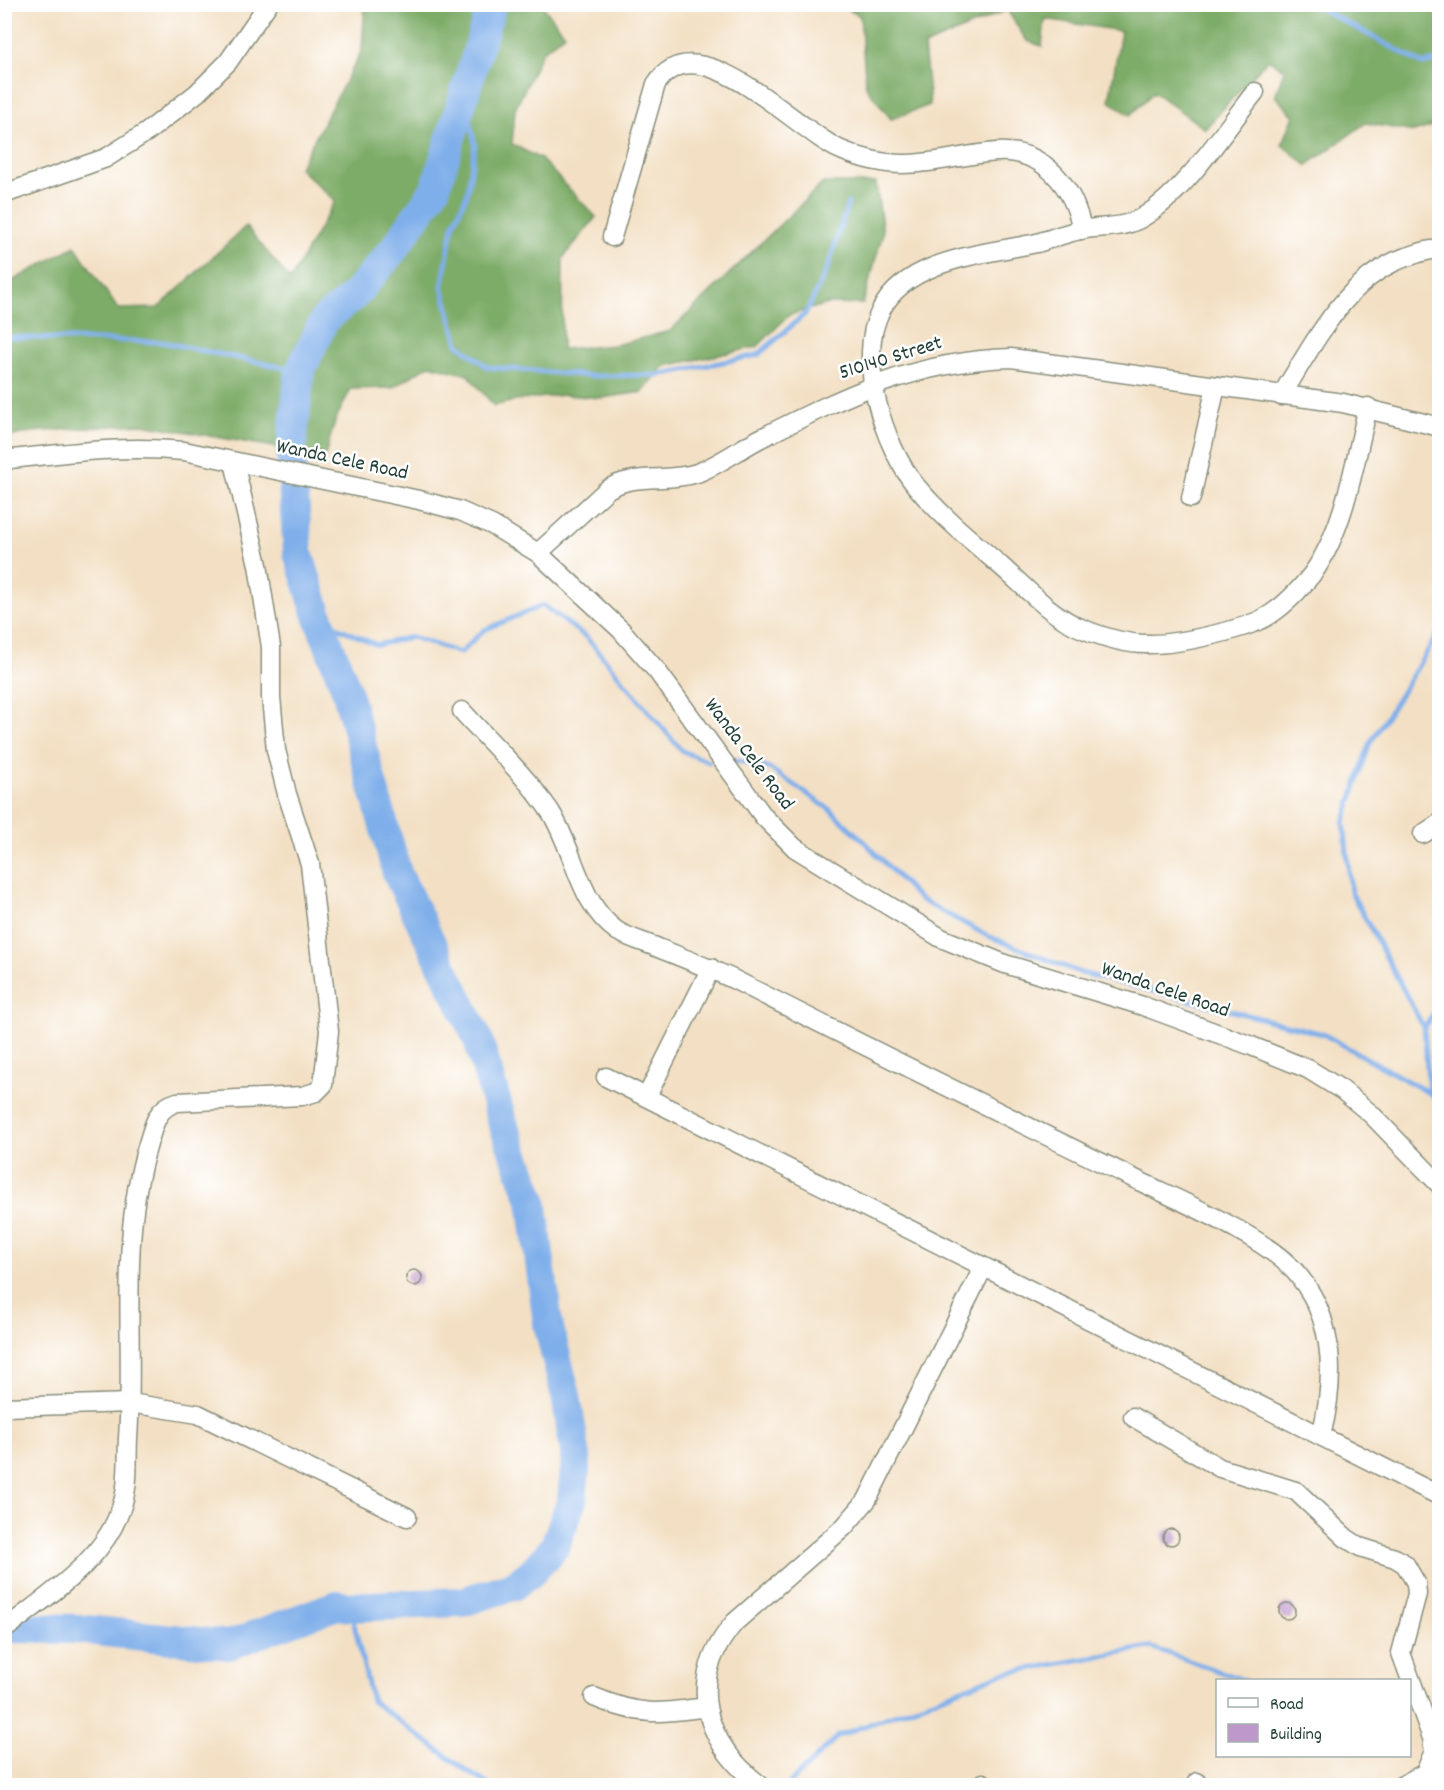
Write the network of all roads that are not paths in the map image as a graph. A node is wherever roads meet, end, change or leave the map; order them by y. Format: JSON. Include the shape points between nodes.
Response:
{"nodes":[{"id":1,"x":268,"y":4,"type":"edge"},
{"id":2,"x":1255,"y":92,"type":"dead end"},
{"id":3,"x":4,"y":194,"type":"edge"},
{"id":4,"x":1082,"y":230,"type":"junction"},
{"id":5,"x":612,"y":237,"type":"dead end"},
{"id":6,"x":1440,"y":250,"type":"edge"},
{"id":7,"x":873,"y":385,"type":"junction"},
{"id":8,"x":1216,"y":386,"type":"junction"},
{"id":9,"x":1281,"y":396,"type":"junction"},
{"id":10,"x":1368,"y":407,"type":"junction"},
{"id":11,"x":1440,"y":427,"type":"edge"},
{"id":12,"x":4,"y":460,"type":"edge"},
{"id":13,"x":234,"y":462,"type":"junction"},
{"id":14,"x":1191,"y":498,"type":"dead end"},
{"id":15,"x":538,"y":552,"type":"junction"},
{"id":16,"x":462,"y":711,"type":"dead end"},
{"id":17,"x":1440,"y":823,"type":"edge"},
{"id":18,"x":1423,"y":834,"type":"dead end"},
{"id":19,"x":711,"y":968,"type":"junction"},
{"id":20,"x":606,"y":1077,"type":"dead end"},
{"id":21,"x":647,"y":1096,"type":"junction"},
{"id":22,"x":1440,"y":1185,"type":"edge"},
{"id":23,"x":984,"y":1268,"type":"junction"},
{"id":24,"x":130,"y":1403,"type":"junction"},
{"id":25,"x":4,"y":1407,"type":"edge"},
{"id":26,"x":1132,"y":1417,"type":"dead end"},
{"id":27,"x":1321,"y":1436,"type":"junction"},
{"id":28,"x":1440,"y":1496,"type":"edge"},
{"id":29,"x":407,"y":1517,"type":"dead end"},
{"id":30,"x":4,"y":1630,"type":"edge"},
{"id":31,"x":1410,"y":1679,"type":"edge"},
{"id":32,"x":1411,"y":1680,"type":"edge"},
{"id":33,"x":594,"y":1697,"type":"dead end"},
{"id":34,"x":706,"y":1707,"type":"junction"},
{"id":35,"x":1432,"y":1776,"type":"edge"},
{"id":36,"x":761,"y":1785,"type":"edge"},
{"id":37,"x":1401,"y":1785,"type":"edge"}],
"edges":[{"from":1,"to":3,"type":"street","via":[[228,62],[197,93],[147,132],[106,159]]},
{"from":2,"to":4,"type":"street","via":[[1180,185],[1141,219],[1110,228]]},
{"from":4,"to":5,"type":"street","via":[[1078,208],[1065,184],[1050,168],[1026,156],[999,152],[900,164],[872,160],[840,150],[738,81],[713,68],[688,63],[663,72],[656,84]]},
{"from":4,"to":7,"type":"street","via":[[961,259],[919,273],[893,292],[872,332]]},
{"from":6,"to":9,"type":"street","via":[[1404,257],[1380,268],[1356,288],[1332,316]]},
{"from":7,"to":8,"type":"street","name":"510140 Street","via":[[935,366],[1011,358]]},
{"from":7,"to":10,"type":"street","via":[[897,455],[934,507],[1044,605],[1080,628],[1114,640],[1147,644],[1232,629],[1269,616],[1294,595],[1315,570],[1347,496]]},
{"from":7,"to":15,"type":"street","name":"510140 Street","via":[[837,399],[696,473],[621,482],[608,489]]},
{"from":8,"to":9,"type":"street","name":"510140 Street"},
{"from":8,"to":14,"type":"street"},
{"from":9,"to":10,"type":"street","name":"510140 Street"},
{"from":10,"to":11,"type":"street","name":"510140 Street"},
{"from":12,"to":13,"type":"street","name":"Wanda Cele Road","via":[[144,447]]},
{"from":13,"to":15,"type":"street","name":"Wanda Cele Road","via":[[460,511]]},
{"from":13,"to":24,"type":"street","via":[[258,565],[271,647],[276,750],[310,864],[328,1030],[326,1071],[323,1085],[302,1096],[177,1102],[158,1113],[139,1174],[130,1234]]},
{"from":15,"to":22,"type":"street","name":"Wanda Cele Road","via":[[621,630],[657,671],[764,817],[795,848],[940,938],[1005,964],[1164,1014],[1308,1069],[1371,1114]]},
{"from":16,"to":19,"type":"street","via":[[548,808],[600,917],[620,933]]},
{"from":17,"to":18,"type":"street"},
{"from":19,"to":21,"type":"street"},
{"from":19,"to":27,"type":"street","via":[[1186,1204],[1282,1258],[1310,1290],[1328,1339],[1330,1396]]},
{"from":20,"to":21,"type":"street"},
{"from":21,"to":23,"type":"street"},
{"from":23,"to":27,"type":"street"},
{"from":23,"to":34,"type":"street","via":[[867,1500],[844,1527],[773,1587],[721,1638],[708,1669]]},
{"from":24,"to":25,"type":"street"},
{"from":24,"to":29,"type":"street","via":[[198,1414]]},
{"from":24,"to":30,"type":"street","via":[[123,1501],[105,1540],[89,1562]]},
{"from":26,"to":31,"type":"street","via":[[1220,1468],[1296,1491],[1346,1538],[1405,1564],[1416,1583],[1417,1594],[1401,1653]]},
{"from":27,"to":28,"type":"street"},
{"from":32,"to":35,"type":"street","via":[[1432,1738]]},
{"from":33,"to":34,"type":"street","via":[[638,1712]]},
{"from":34,"to":36,"type":"street","via":[[721,1745]]},
{"from":35,"to":37,"type":"street"}]}
